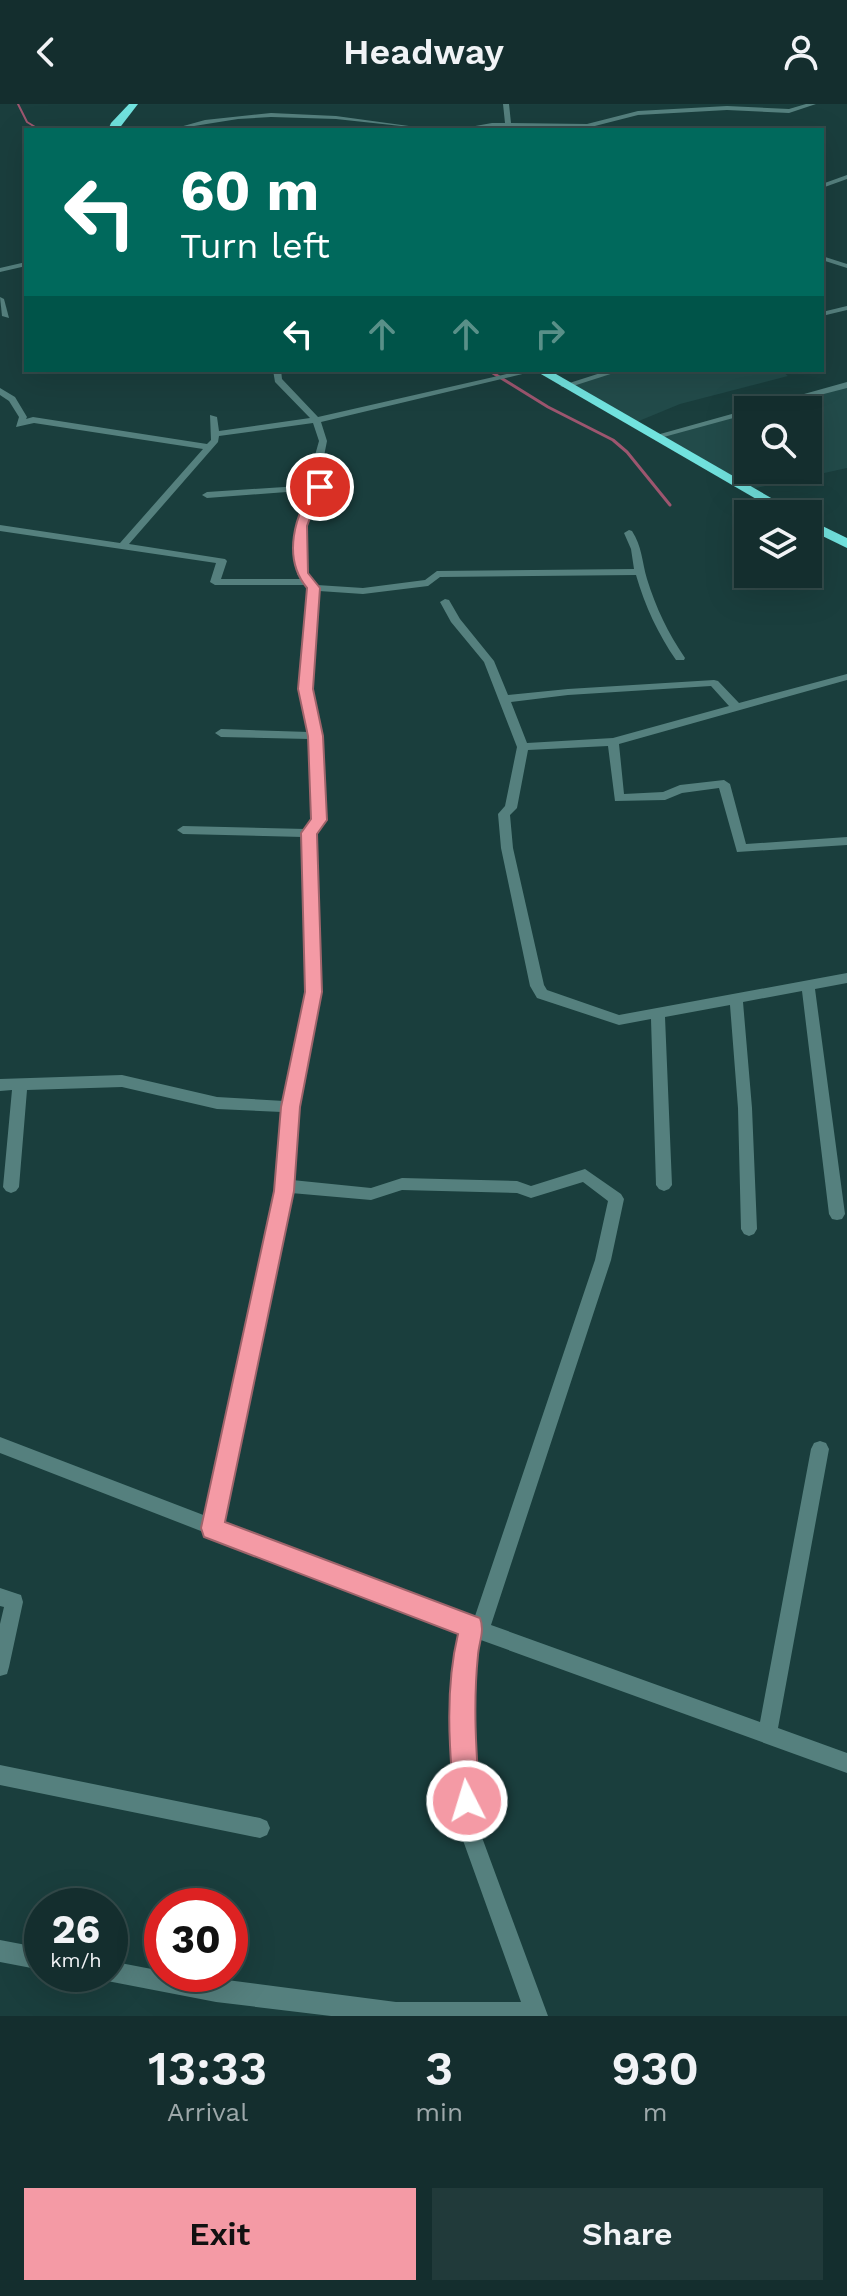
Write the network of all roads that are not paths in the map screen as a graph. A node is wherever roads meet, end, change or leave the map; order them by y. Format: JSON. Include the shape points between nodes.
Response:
{"nodes":[{"id":1,"x":134,"y":104,"type":"edge"},
{"id":2,"x":506,"y":104,"type":"edge"},
{"id":3,"x":813,"y":104,"type":"edge"},
{"id":4,"x":688,"y":107,"type":"edge"},
{"id":5,"x":372,"y":119,"type":"junction"},
{"id":6,"x":113,"y":128,"type":"edge"},
{"id":7,"x":179,"y":128,"type":"edge"},
{"id":8,"x":360,"y":128,"type":"edge"},
{"id":9,"x":419,"y":128,"type":"edge"},
{"id":10,"x":469,"y":128,"type":"edge"},
{"id":11,"x":510,"y":128,"type":"edge"},
{"id":12,"x":847,"y":177,"type":"edge"},
{"id":13,"x":824,"y":185,"type":"edge"},
{"id":14,"x":824,"y":259,"type":"edge"},
{"id":15,"x":24,"y":264,"type":"edge"},
{"id":16,"x":847,"y":266,"type":"edge"},
{"id":17,"x":0,"y":270,"type":"edge"},
{"id":18,"x":0,"y":299,"type":"edge"},
{"id":19,"x":847,"y":308,"type":"edge"},
{"id":20,"x":824,"y":314,"type":"edge"},
{"id":21,"x":6,"y":316,"type":"dead end"},
{"id":22,"x":277,"y":372,"type":"edge"},
{"id":23,"x":529,"y":372,"type":"edge"},
{"id":24,"x":541,"y":372,"type":"edge"},
{"id":25,"x":612,"y":372,"type":"edge"},
{"id":26,"x":847,"y":385,"type":"edge"},
{"id":27,"x":564,"y":386,"type":"junction"},
{"id":28,"x":0,"y":391,"type":"edge"},
{"id":29,"x":804,"y":396,"type":"edge"},
{"id":30,"x":734,"y":414,"type":"edge"},
{"id":31,"x":213,"y":417,"type":"dead end"},
{"id":32,"x":316,"y":420,"type":"junction"},
{"id":33,"x":214,"y":434,"type":"junction"},
{"id":34,"x":657,"y":436,"type":"junction"},
{"id":35,"x":209,"y":447,"type":"junction"},
{"id":36,"x":320,"y":487,"type":"junction"},
{"id":37,"x":207,"y":495,"type":"dead end"},
{"id":38,"x":768,"y":500,"type":"edge"},
{"id":39,"x":0,"y":528,"type":"edge"},
{"id":40,"x":822,"y":531,"type":"edge"},
{"id":41,"x":629,"y":533,"type":"dead end"},
{"id":42,"x":124,"y":544,"type":"junction"},
{"id":43,"x":847,"y":544,"type":"edge"},
{"id":44,"x":639,"y":572,"type":"junction"},
{"id":45,"x":311,"y":585,"type":"junction"},
{"id":46,"x":445,"y":602,"type":"dead end"},
{"id":47,"x":680,"y":658,"type":"dead end"},
{"id":48,"x":847,"y":677,"type":"edge"},
{"id":49,"x":506,"y":699,"type":"junction"},
{"id":50,"x":737,"y":708,"type":"junction"},
{"id":51,"x":221,"y":733,"type":"dead end"},
{"id":52,"x":315,"y":736,"type":"junction"},
{"id":53,"x":613,"y":742,"type":"junction"},
{"id":54,"x":523,"y":747,"type":"junction"},
{"id":55,"x":183,"y":830,"type":"dead end"},
{"id":56,"x":309,"y":833,"type":"junction"},
{"id":57,"x":847,"y":841,"type":"edge"},
{"id":58,"x":847,"y":978,"type":"edge"},
{"id":59,"x":808,"y":986,"type":"junction"},
{"id":60,"x":736,"y":1000,"type":"junction"},
{"id":61,"x":658,"y":1013,"type":"junction"},
{"id":62,"x":0,"y":1085,"type":"edge"},
{"id":63,"x":20,"y":1085,"type":"junction"},
{"id":64,"x":290,"y":1107,"type":"junction"},
{"id":65,"x":664,"y":1185,"type":"dead end"},
{"id":66,"x":284,"y":1186,"type":"junction"},
{"id":67,"x":11,"y":1187,"type":"dead end"},
{"id":68,"x":837,"y":1214,"type":"dead end"},
{"id":69,"x":749,"y":1229,"type":"dead end"},
{"id":70,"x":0,"y":1445,"type":"edge"},
{"id":71,"x":820,"y":1449,"type":"dead end"},
{"id":72,"x":212,"y":1528,"type":"junction"},
{"id":73,"x":0,"y":1597,"type":"edge"},
{"id":74,"x":476,"y":1629,"type":"junction"},
{"id":75,"x":0,"y":1667,"type":"edge"},
{"id":76,"x":767,"y":1734,"type":"junction"},
{"id":77,"x":847,"y":1763,"type":"edge"},
{"id":78,"x":0,"y":1775,"type":"edge"},
{"id":79,"x":260,"y":1828,"type":"dead end"},
{"id":80,"x":0,"y":1951,"type":"edge"},
{"id":81,"x":24,"y":1956,"type":"edge"},
{"id":82,"x":128,"y":1975,"type":"edge"},
{"id":83,"x":536,"y":2014,"type":"edge"}],
"edges":[{"from":1,"to":6,"type":"highway"},
{"from":2,"to":11,"type":"street"},
{"from":3,"to":4,"type":"street","via":[[789,111]]},
{"from":4,"to":11,"type":"street","via":[[587,126]]},
{"from":5,"to":7,"type":"street","via":[[320,113],[229,114]]},
{"from":5,"to":8,"type":"street"},
{"from":5,"to":9,"type":"street"},
{"from":10,"to":11,"type":"street"},
{"from":12,"to":13,"type":"street"},
{"from":14,"to":16,"type":"street"},
{"from":15,"to":17,"type":"street"},
{"from":18,"to":21,"type":"street"},
{"from":19,"to":20,"type":"street"},
{"from":22,"to":32,"type":"street","via":[[278,380]]},
{"from":23,"to":32,"type":"street"},
{"from":24,"to":27,"type":"highway"},
{"from":25,"to":27,"type":"street"},
{"from":26,"to":29,"type":"street"},
{"from":27,"to":34,"type":"highway"},
{"from":28,"to":35,"type":"street","via":[[23,417],[19,425],[33,420]]},
{"from":30,"to":34,"type":"street"},
{"from":31,"to":33,"type":"street"},
{"from":32,"to":33,"type":"street"},
{"from":32,"to":36,"type":"street","via":[[323,441],[317,466]]},
{"from":33,"to":35,"type":"street"},
{"from":34,"to":38,"type":"highway"},
{"from":35,"to":42,"type":"street"},
{"from":36,"to":37,"type":"street"},
{"from":36,"to":45,"type":"street","via":[[301,526],[302,574]]},
{"from":39,"to":42,"type":"street"},
{"from":40,"to":43,"type":"highway"},
{"from":41,"to":44,"type":"street","via":[[637,545]]},
{"from":42,"to":45,"type":"street","via":[[222,561],[215,582]]},
{"from":44,"to":45,"type":"street","via":[[437,574],[428,583],[363,591]]},
{"from":44,"to":47,"type":"street","via":[[660,631]]},
{"from":45,"to":52,"type":"street","via":[[306,689]]},
{"from":46,"to":49,"type":"street","via":[[489,661]]},
{"from":48,"to":50,"type":"street"},
{"from":49,"to":50,"type":"street","via":[[714,683]]},
{"from":49,"to":54,"type":"street"},
{"from":50,"to":53,"type":"street"},
{"from":51,"to":52,"type":"street"},
{"from":52,"to":56,"type":"street","via":[[319,820]]},
{"from":53,"to":54,"type":"street"},
{"from":53,"to":57,"type":"street","via":[[619,798],[665,796],[724,784],[741,849]]},
{"from":54,"to":61,"type":"street","via":[[511,808],[504,814],[537,986],[542,994],[619,1020]]},
{"from":55,"to":56,"type":"street"},
{"from":56,"to":64,"type":"street","via":[[313,992]]},
{"from":58,"to":59,"type":"street"},
{"from":59,"to":60,"type":"street"},
{"from":59,"to":68,"type":"street"},
{"from":60,"to":61,"type":"street"},
{"from":60,"to":69,"type":"street"},
{"from":61,"to":65,"type":"street"},
{"from":62,"to":63,"type":"street"},
{"from":63,"to":64,"type":"street","via":[[122,1081],[217,1103]]},
{"from":63,"to":67,"type":"street"},
{"from":64,"to":66,"type":"street"},
{"from":66,"to":72,"type":"street"},
{"from":66,"to":74,"type":"street","via":[[371,1194],[402,1184],[517,1187],[531,1192],[585,1175],[616,1199],[603,1260]]},
{"from":70,"to":72,"type":"street"},
{"from":71,"to":76,"type":"street"},
{"from":72,"to":74,"type":"street"},
{"from":73,"to":75,"type":"street","via":[[14,1602]]},
{"from":74,"to":76,"type":"street"},
{"from":74,"to":83,"type":"street","via":[[466,1653],[461,1737],[470,1832]]},
{"from":76,"to":77,"type":"street"},
{"from":78,"to":79,"type":"street"},
{"from":80,"to":81,"type":"street"},
{"from":82,"to":83,"type":"street","via":[[396,2013]]}]}
